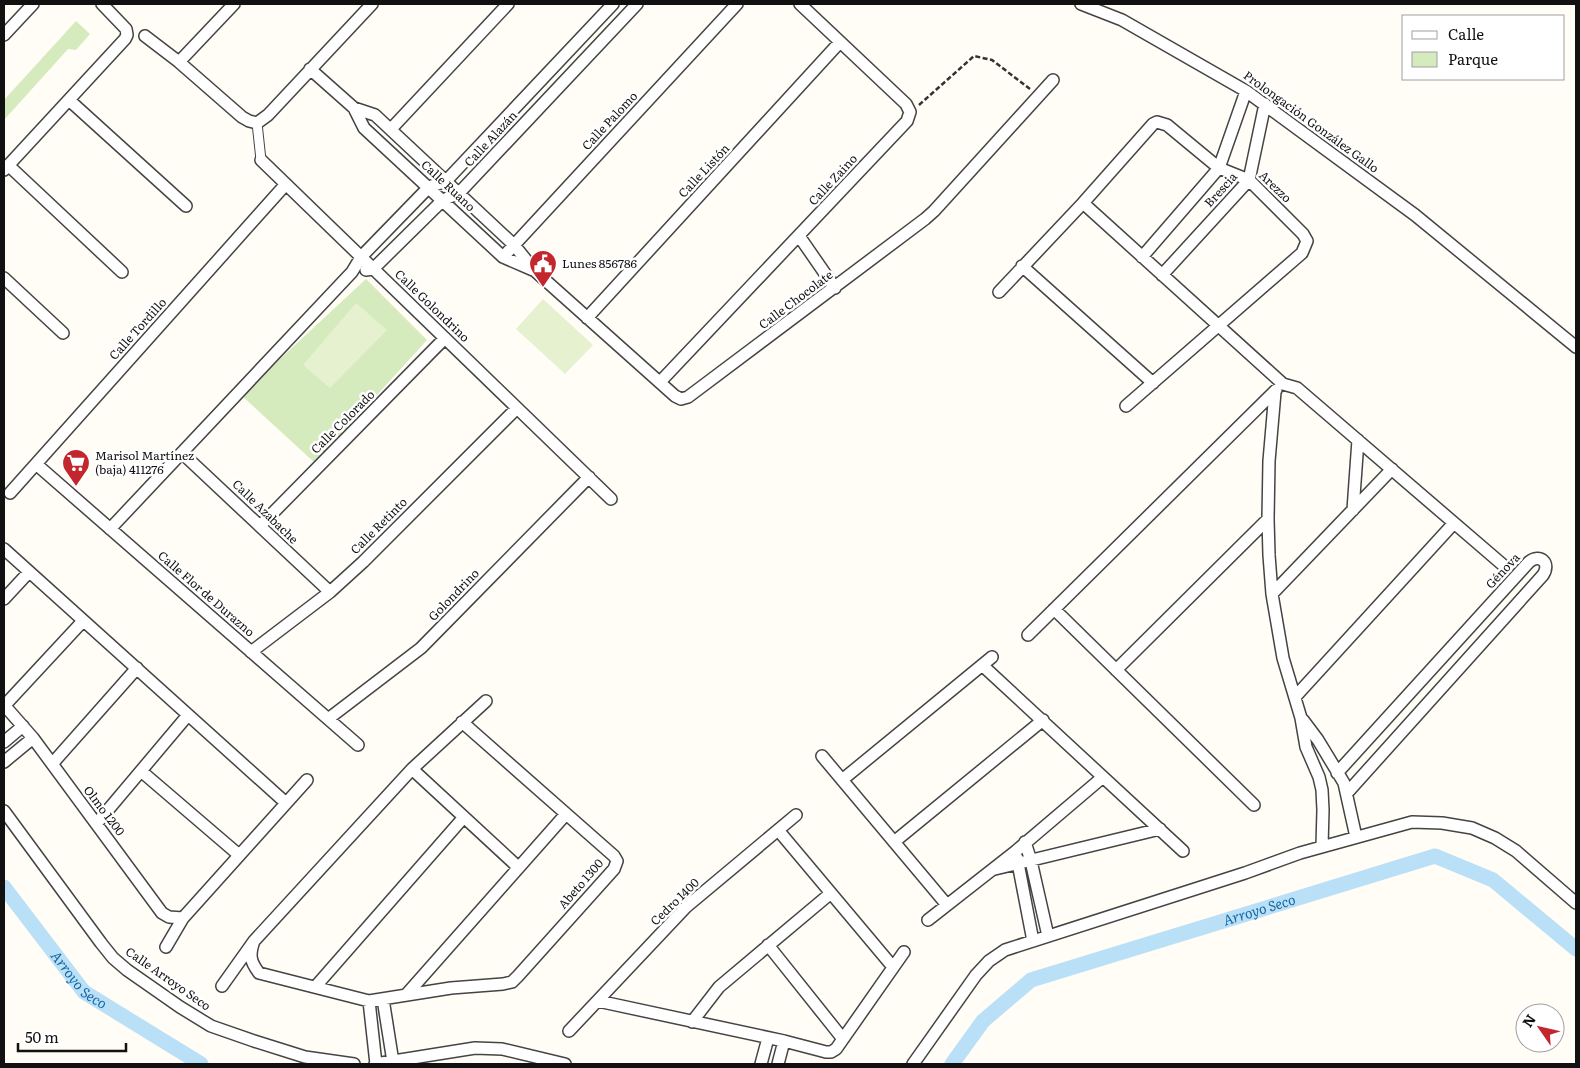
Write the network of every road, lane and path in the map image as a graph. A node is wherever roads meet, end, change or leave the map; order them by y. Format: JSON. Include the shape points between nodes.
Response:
{"nodes":[{"id":1,"x":33,"y":4,"type":"edge"},
{"id":2,"x":102,"y":4,"type":"edge"},
{"id":3,"x":234,"y":4,"type":"edge"},
{"id":4,"x":372,"y":4,"type":"edge"},
{"id":5,"x":508,"y":4,"type":"edge"},
{"id":6,"x":613,"y":4,"type":"edge"},
{"id":7,"x":637,"y":4,"type":"edge"},
{"id":8,"x":737,"y":4,"type":"edge"},
{"id":9,"x":800,"y":4,"type":"edge"},
{"id":10,"x":1080,"y":4,"type":"edge"},
{"id":11,"x":4,"y":35,"type":"edge"},
{"id":12,"x":145,"y":36,"type":"dead end"},
{"id":13,"x":840,"y":42,"type":"junction"},
{"id":14,"x":179,"y":62,"type":"junction"},
{"id":15,"x":310,"y":70,"type":"junction"},
{"id":16,"x":1053,"y":80,"type":"dead end"},
{"id":17,"x":1246,"y":91,"type":"junction"},
{"id":18,"x":1039,"y":96,"type":"junction"},
{"id":19,"x":69,"y":100,"type":"junction"},
{"id":20,"x":1265,"y":104,"type":"junction"},
{"id":21,"x":354,"y":108,"type":"junction"},
{"id":22,"x":910,"y":112,"type":"junction"},
{"id":23,"x":257,"y":122,"type":"junction"},
{"id":24,"x":391,"y":130,"type":"junction"},
{"id":25,"x":261,"y":160,"type":"joint"},
{"id":26,"x":6,"y":168,"type":"edge"},
{"id":27,"x":1220,"y":168,"type":"junction"},
{"id":28,"x":1249,"y":180,"type":"junction"},
{"id":29,"x":446,"y":181,"type":"junction"},
{"id":30,"x":286,"y":184,"type":"junction"},
{"id":31,"x":429,"y":187,"type":"junction"},
{"id":32,"x":459,"y":193,"type":"junction"},
{"id":33,"x":442,"y":200,"type":"junction"},
{"id":34,"x":1083,"y":203,"type":"junction"},
{"id":35,"x":186,"y":206,"type":"dead end"},
{"id":36,"x":799,"y":236,"type":"junction"},
{"id":37,"x":514,"y":245,"type":"junction"},
{"id":38,"x":361,"y":257,"type":"junction"},
{"id":39,"x":503,"y":257,"type":"junction"},
{"id":40,"x":1142,"y":257,"type":"junction"},
{"id":41,"x":1022,"y":266,"type":"junction"},
{"id":42,"x":373,"y":269,"type":"junction"},
{"id":43,"x":535,"y":271,"type":"junction"},
{"id":44,"x":122,"y":272,"type":"dead end"},
{"id":45,"x":352,"y":272,"type":"junction"},
{"id":46,"x":1162,"y":275,"type":"junction"},
{"id":47,"x":4,"y":278,"type":"edge"},
{"id":48,"x":835,"y":288,"type":"junction"},
{"id":49,"x":999,"y":292,"type":"dead end"},
{"id":50,"x":587,"y":318,"type":"junction"},
{"id":51,"x":1219,"y":326,"type":"junction"},
{"id":52,"x":63,"y":333,"type":"dead end"},
{"id":53,"x":445,"y":338,"type":"junction"},
{"id":54,"x":1576,"y":347,"type":"edge"},
{"id":55,"x":660,"y":382,"type":"junction"},
{"id":56,"x":1153,"y":383,"type":"junction"},
{"id":57,"x":1279,"y":388,"type":"junction"},
{"id":58,"x":681,"y":399,"type":"joint"},
{"id":59,"x":1126,"y":406,"type":"dead end"},
{"id":60,"x":517,"y":408,"type":"junction"},
{"id":61,"x":1358,"y":440,"type":"junction"},
{"id":62,"x":182,"y":452,"type":"junction"},
{"id":63,"x":36,"y":464,"type":"junction"},
{"id":64,"x":1392,"y":469,"type":"junction"},
{"id":65,"x":588,"y":477,"type":"junction"},
{"id":66,"x":10,"y":492,"type":"dead end"},
{"id":67,"x":611,"y":499,"type":"dead end"},
{"id":68,"x":1353,"y":510,"type":"junction"},
{"id":69,"x":1268,"y":519,"type":"junction"},
{"id":70,"x":1454,"y":522,"type":"junction"},
{"id":71,"x":260,"y":526,"type":"junction"},
{"id":72,"x":110,"y":529,"type":"junction"},
{"id":73,"x":4,"y":549,"type":"edge"},
{"id":74,"x":1503,"y":565,"type":"dead end"},
{"id":75,"x":29,"y":572,"type":"junction"},
{"id":76,"x":1511,"y":582,"type":"junction"},
{"id":77,"x":330,"y":592,"type":"junction"},
{"id":78,"x":1272,"y":594,"type":"junction"},
{"id":79,"x":1525,"y":595,"type":"junction"},
{"id":80,"x":4,"y":600,"type":"edge"},
{"id":81,"x":1054,"y":609,"type":"junction"},
{"id":82,"x":83,"y":621,"type":"junction"},
{"id":83,"x":1028,"y":635,"type":"dead end"},
{"id":84,"x":251,"y":652,"type":"junction"},
{"id":85,"x":137,"y":668,"type":"junction"},
{"id":86,"x":1116,"y":670,"type":"junction"},
{"id":87,"x":1425,"y":677,"type":"junction"},
{"id":88,"x":1439,"y":691,"type":"junction"},
{"id":89,"x":1295,"y":697,"type":"junction"},
{"id":90,"x":486,"y":701,"type":"dead end"},
{"id":91,"x":4,"y":705,"type":"edge"},
{"id":92,"x":188,"y":715,"type":"junction"},
{"id":93,"x":1302,"y":718,"type":"junction"},
{"id":94,"x":328,"y":719,"type":"junction"},
{"id":95,"x":1042,"y":720,"type":"junction"},
{"id":96,"x":462,"y":722,"type":"junction"},
{"id":97,"x":23,"y":726,"type":"junction"},
{"id":98,"x":33,"y":738,"type":"junction"},
{"id":99,"x":4,"y":742,"type":"edge"},
{"id":100,"x":358,"y":745,"type":"dead end"},
{"id":101,"x":822,"y":756,"type":"dead end"},
{"id":102,"x":4,"y":762,"type":"edge"},
{"id":103,"x":52,"y":764,"type":"junction"},
{"id":104,"x":412,"y":769,"type":"junction"},
{"id":105,"x":141,"y":771,"type":"junction"},
{"id":106,"x":1337,"y":773,"type":"junction"},
{"id":107,"x":1103,"y":777,"type":"junction"},
{"id":108,"x":306,"y":780,"type":"dead end"},
{"id":109,"x":842,"y":780,"type":"junction"},
{"id":110,"x":1347,"y":793,"type":"junction"},
{"id":111,"x":286,"y":803,"type":"junction"},
{"id":112,"x":1254,"y":806,"type":"dead end"},
{"id":113,"x":4,"y":811,"type":"edge"},
{"id":114,"x":566,"y":814,"type":"junction"},
{"id":115,"x":796,"y":815,"type":"dead end"},
{"id":116,"x":464,"y":817,"type":"junction"},
{"id":117,"x":97,"y":823,"type":"junction"},
{"id":118,"x":1160,"y":829,"type":"junction"},
{"id":119,"x":778,"y":830,"type":"junction"},
{"id":120,"x":1356,"y":837,"type":"junction"},
{"id":121,"x":894,"y":842,"type":"junction"},
{"id":122,"x":1026,"y":842,"type":"junction"},
{"id":123,"x":1322,"y":846,"type":"junction"},
{"id":124,"x":1016,"y":851,"type":"junction"},
{"id":125,"x":1183,"y":851,"type":"dead end"},
{"id":126,"x":239,"y":855,"type":"junction"},
{"id":127,"x":1031,"y":861,"type":"junction"},
{"id":128,"x":1018,"y":864,"type":"junction"},
{"id":129,"x":518,"y":867,"type":"junction"},
{"id":130,"x":991,"y":870,"type":"junction"},
{"id":131,"x":830,"y":893,"type":"junction"},
{"id":132,"x":1576,"y":903,"type":"edge"},
{"id":133,"x":947,"y":905,"type":"junction"},
{"id":134,"x":183,"y":918,"type":"junction"},
{"id":135,"x":928,"y":920,"type":"dead end"},
{"id":136,"x":1048,"y":936,"type":"junction"},
{"id":137,"x":254,"y":941,"type":"junction"},
{"id":138,"x":1033,"y":941,"type":"junction"},
{"id":139,"x":768,"y":945,"type":"junction"},
{"id":140,"x":166,"y":947,"type":"dead end"},
{"id":141,"x":904,"y":952,"type":"dead end"},
{"id":142,"x":893,"y":968,"type":"junction"},
{"id":143,"x":222,"y":986,"type":"dead end"},
{"id":144,"x":316,"y":986,"type":"junction"},
{"id":145,"x":406,"y":995,"type":"junction"},
{"id":146,"x":383,"y":999,"type":"junction"},
{"id":147,"x":369,"y":1001,"type":"junction"},
{"id":148,"x":598,"y":1001,"type":"junction"},
{"id":149,"x":692,"y":1022,"type":"junction"},
{"id":150,"x":569,"y":1031,"type":"dead end"},
{"id":151,"x":768,"y":1038,"type":"junction"},
{"id":152,"x":843,"y":1039,"type":"junction"},
{"id":153,"x":784,"y":1041,"type":"junction"},
{"id":154,"x":393,"y":1062,"type":"junction"},
{"id":155,"x":354,"y":1064,"type":"edge"},
{"id":156,"x":376,"y":1064,"type":"edge"},
{"id":157,"x":565,"y":1064,"type":"edge"},
{"id":158,"x":761,"y":1064,"type":"edge"},
{"id":159,"x":778,"y":1064,"type":"edge"},
{"id":160,"x":913,"y":1064,"type":"edge"}],
"edges":[{"from":1,"to":11,"type":"street"},
{"from":2,"to":19,"type":"street","via":[[124,27],[127,32],[125,39]]},
{"from":3,"to":14,"type":"street"},
{"from":4,"to":15,"type":"street"},
{"from":5,"to":24,"type":"street"},
{"from":6,"to":29,"type":"street","name":"Calle Alazán"},
{"from":7,"to":32,"type":"street","name":"Calle Alazán"},
{"from":8,"to":37,"type":"street","name":"Calle Palomo"},
{"from":9,"to":13,"type":"street"},
{"from":10,"to":17,"type":"street","name":"Prolongación González Gallo","via":[[1122,20]]},
{"from":12,"to":14,"type":"street"},
{"from":13,"to":22,"type":"street","via":[[906,104]]},
{"from":13,"to":50,"type":"street","name":"Calle Listón"},
{"from":14,"to":23,"type":"street","via":[[242,116]]},
{"from":15,"to":21,"type":"street","name":"Calle Ruano"},
{"from":15,"to":23,"type":"street","via":[[268,115]]},
{"from":16,"to":18,"type":"street","name":"Calle Chocolate"},
{"from":17,"to":20,"type":"street","name":"Prolongación González Gallo"},
{"from":17,"to":27,"type":"street","name":"Brescia"},
{"from":18,"to":22,"type":"path","via":[[992,60],[974,56]]},
{"from":18,"to":48,"type":"street","name":"Calle Chocolate","via":[[934,211]]},
{"from":19,"to":26,"type":"street"},
{"from":19,"to":35,"type":"street"},
{"from":20,"to":28,"type":"street","name":"Brescia"},
{"from":20,"to":54,"type":"street","name":"Prolongación González Gallo","via":[[1415,215]]},
{"from":21,"to":24,"type":"street","name":"Calle Ruano","via":[[375,115]]},
{"from":21,"to":31,"type":"street","name":"Calle Ruano","via":[[364,128]]},
{"from":22,"to":36,"type":"street","name":"Calle Zaino","via":[[907,121]]},
{"from":23,"to":25,"type":"street","name":"Calle Golondrino"},
{"from":24,"to":29,"type":"street","name":"Calle Ruano"},
{"from":25,"to":30,"type":"street","name":"Calle Golondrino"},
{"from":26,"to":44,"type":"street"},
{"from":27,"to":28,"type":"street","name":"Arezzo"},
{"from":27,"to":34,"type":"street","name":"Arezzo","via":[[1167,125],[1157,122]]},
{"from":27,"to":40,"type":"street","name":"Brescia"},
{"from":28,"to":46,"type":"street","name":"Brescia"},
{"from":28,"to":51,"type":"street","name":"Arezzo","via":[[1307,241],[1302,253]]},
{"from":29,"to":31,"type":"street","name":"Calle Alazán"},
{"from":29,"to":32,"type":"street","name":"Calle Ruano"},
{"from":30,"to":38,"type":"street","name":"Calle Golondrino"},
{"from":30,"to":63,"type":"street","name":"Calle Tordillo"},
{"from":31,"to":33,"type":"street","name":"Calle Ruano"},
{"from":31,"to":38,"type":"street","name":"Calle Alazán"},
{"from":32,"to":33,"type":"street","name":"Calle Alazán"},
{"from":32,"to":37,"type":"street","name":"Calle Ruano"},
{"from":33,"to":39,"type":"street","name":"Calle Ruano"},
{"from":33,"to":42,"type":"street","name":"Calle Alazán"},
{"from":34,"to":40,"type":"street"},
{"from":34,"to":41,"type":"street","name":"Arezzo"},
{"from":36,"to":48,"type":"street"},
{"from":36,"to":55,"type":"street","name":"Calle Zaino"},
{"from":37,"to":39,"type":"street","name":"Calle Palomo"},
{"from":37,"to":43,"type":"street","name":"Calle Ruano"},
{"from":38,"to":42,"type":"street","name":"Calle Golondrino"},
{"from":38,"to":45,"type":"street","name":"Calle Alazán"},
{"from":39,"to":43,"type":"street","name":"Calle Ruano"},
{"from":40,"to":46,"type":"street"},
{"from":41,"to":49,"type":"street","name":"Arezzo"},
{"from":41,"to":56,"type":"street"},
{"from":42,"to":45,"type":"street"},
{"from":42,"to":53,"type":"street","name":"Calle Golondrino"},
{"from":43,"to":50,"type":"street","name":"Calle Ruano"},
{"from":45,"to":62,"type":"street","name":"Calle Alazán"},
{"from":46,"to":51,"type":"street"},
{"from":47,"to":52,"type":"street"},
{"from":48,"to":58,"type":"street","name":"Calle Chocolate"},
{"from":50,"to":55,"type":"street","name":"Calle Ruano"},
{"from":51,"to":56,"type":"street","name":"Arezzo"},
{"from":51,"to":57,"type":"street"},
{"from":53,"to":60,"type":"street","name":"Calle Golondrino"},
{"from":53,"to":71,"type":"street","name":"Calle Colorado"},
{"from":55,"to":58,"type":"street","name":"Calle Ruano"},
{"from":56,"to":59,"type":"street","name":"Arezzo"},
{"from":57,"to":61,"type":"street","via":[[1297,388]]},
{"from":57,"to":69,"type":"street","via":[[1269,461]]},
{"from":57,"to":81,"type":"street"},
{"from":60,"to":65,"type":"street","name":"Calle Golondrino"},
{"from":60,"to":77,"type":"street","name":"Calle Retinto"},
{"from":61,"to":64,"type":"street"},
{"from":61,"to":68,"type":"street"},
{"from":62,"to":71,"type":"street","name":"Calle Azabache"},
{"from":62,"to":72,"type":"street","name":"Calle Alazán"},
{"from":63,"to":66,"type":"street","name":"Calle Tordillo"},
{"from":63,"to":72,"type":"street","name":"Calle Flor de Durazno"},
{"from":64,"to":68,"type":"street"},
{"from":64,"to":70,"type":"street"},
{"from":65,"to":67,"type":"street","name":"Calle Golondrino"},
{"from":65,"to":94,"type":"street","name":"Golondrino","via":[[421,648]]},
{"from":68,"to":78,"type":"street"},
{"from":69,"to":78,"type":"street"},
{"from":69,"to":86,"type":"street"},
{"from":70,"to":74,"type":"street"},
{"from":70,"to":89,"type":"street"},
{"from":71,"to":77,"type":"street","name":"Calle Azabache"},
{"from":72,"to":84,"type":"street","name":"Calle Flor de Durazno"},
{"from":73,"to":75,"type":"street"},
{"from":75,"to":80,"type":"street"},
{"from":75,"to":82,"type":"street"},
{"from":76,"to":79,"type":"street"},
{"from":76,"to":79,"type":"street","name":"Génova","via":[[1533,559],[1543,560],[1546,570]]},
{"from":76,"to":87,"type":"street","name":"Génova"},
{"from":77,"to":84,"type":"street","name":"Calle Retinto"},
{"from":78,"to":89,"type":"street","via":[[1283,658]]},
{"from":79,"to":88,"type":"street","name":"Génova"},
{"from":81,"to":83,"type":"street"},
{"from":81,"to":86,"type":"street"},
{"from":82,"to":85,"type":"street"},
{"from":82,"to":91,"type":"street"},
{"from":84,"to":94,"type":"street","name":"Calle Flor de Durazno"},
{"from":85,"to":92,"type":"street"},
{"from":85,"to":103,"type":"street"},
{"from":86,"to":112,"type":"street"},
{"from":87,"to":88,"type":"street"},
{"from":87,"to":106,"type":"street","name":"Génova"},
{"from":88,"to":110,"type":"street","name":"Génova"},
{"from":89,"to":93,"type":"street"},
{"from":90,"to":96,"type":"street"},
{"from":91,"to":97,"type":"street"},
{"from":92,"to":105,"type":"street"},
{"from":92,"to":111,"type":"street"},
{"from":93,"to":106,"type":"street"},
{"from":93,"to":123,"type":"street","via":[[1306,747],[1322,790]]},
{"from":94,"to":100,"type":"street","name":"Calle Flor de Durazno"},
{"from":95,"to":107,"type":"street"},
{"from":95,"to":109,"type":"street","via":[[987,661]]},
{"from":95,"to":121,"type":"street"},
{"from":96,"to":104,"type":"street"},
{"from":96,"to":114,"type":"street","name":"Abeto 1300"},
{"from":97,"to":98,"type":"street","name":"Olmo 1200"},
{"from":97,"to":99,"type":"street"},
{"from":98,"to":102,"type":"street"},
{"from":98,"to":103,"type":"street","name":"Olmo 1200"},
{"from":101,"to":109,"type":"street"},
{"from":103,"to":117,"type":"street","name":"Olmo 1200"},
{"from":104,"to":116,"type":"street"},
{"from":104,"to":137,"type":"street"},
{"from":105,"to":117,"type":"street"},
{"from":105,"to":126,"type":"street"},
{"from":106,"to":110,"type":"street"},
{"from":107,"to":118,"type":"street"},
{"from":107,"to":122,"type":"street"},
{"from":108,"to":111,"type":"street"},
{"from":109,"to":121,"type":"street"},
{"from":110,"to":120,"type":"street"},
{"from":111,"to":126,"type":"street"},
{"from":113,"to":155,"type":"street","name":"Calle Arroyo Seco","via":[[101,944],[127,970],[211,1026],[306,1057]]},
{"from":114,"to":129,"type":"street"},
{"from":114,"to":145,"type":"street","name":"Abeto 1300","via":[[614,856],[617,861],[614,870],[512,982]]},
{"from":115,"to":119,"type":"street","name":"Cedro 1400"},
{"from":116,"to":129,"type":"street"},
{"from":116,"to":144,"type":"street"},
{"from":117,"to":134,"type":"street","name":"Olmo 1200","via":[[162,912],[169,917]]},
{"from":118,"to":125,"type":"street"},
{"from":118,"to":127,"type":"street"},
{"from":119,"to":131,"type":"street"},
{"from":119,"to":148,"type":"street","name":"Cedro 1400","via":[[686,907]]},
{"from":120,"to":123,"type":"street"},
{"from":120,"to":132,"type":"street","via":[[1412,822],[1442,822],[1472,828],[1516,851]]},
{"from":121,"to":133,"type":"street"},
{"from":122,"to":124,"type":"street"},
{"from":122,"to":127,"type":"street"},
{"from":123,"to":136,"type":"street"},
{"from":124,"to":128,"type":"street"},
{"from":124,"to":130,"type":"street"},
{"from":126,"to":134,"type":"street"},
{"from":127,"to":128,"type":"street"},
{"from":127,"to":136,"type":"street"},
{"from":128,"to":130,"type":"street"},
{"from":128,"to":138,"type":"street"},
{"from":129,"to":145,"type":"street"},
{"from":130,"to":133,"type":"street"},
{"from":131,"to":139,"type":"street"},
{"from":131,"to":142,"type":"street"},
{"from":133,"to":135,"type":"street"},
{"from":134,"to":140,"type":"street"},
{"from":136,"to":138,"type":"street"},
{"from":137,"to":143,"type":"street"},
{"from":137,"to":144,"type":"street","name":"Abeto 1300","via":[[250,956],[259,972]]},
{"from":138,"to":160,"type":"street","via":[[1005,950],[989,961]]},
{"from":139,"to":149,"type":"street","via":[[719,987]]},
{"from":139,"to":152,"type":"street"},
{"from":141,"to":142,"type":"street"},
{"from":142,"to":152,"type":"street"},
{"from":144,"to":147,"type":"street","name":"Abeto 1300"},
{"from":145,"to":146,"type":"street","name":"Abeto 1300"},
{"from":146,"to":147,"type":"street","name":"Abeto 1300"},
{"from":146,"to":154,"type":"street"},
{"from":147,"to":156,"type":"street"},
{"from":148,"to":149,"type":"street"},
{"from":148,"to":150,"type":"street","name":"Cedro 1400"},
{"from":149,"to":151,"type":"street"},
{"from":151,"to":153,"type":"street"},
{"from":151,"to":158,"type":"street"},
{"from":152,"to":153,"type":"street","via":[[831,1052]]},
{"from":153,"to":159,"type":"street"},
{"from":154,"to":156,"type":"street"},
{"from":154,"to":157,"type":"street","via":[[475,1048],[502,1049]]}]}
